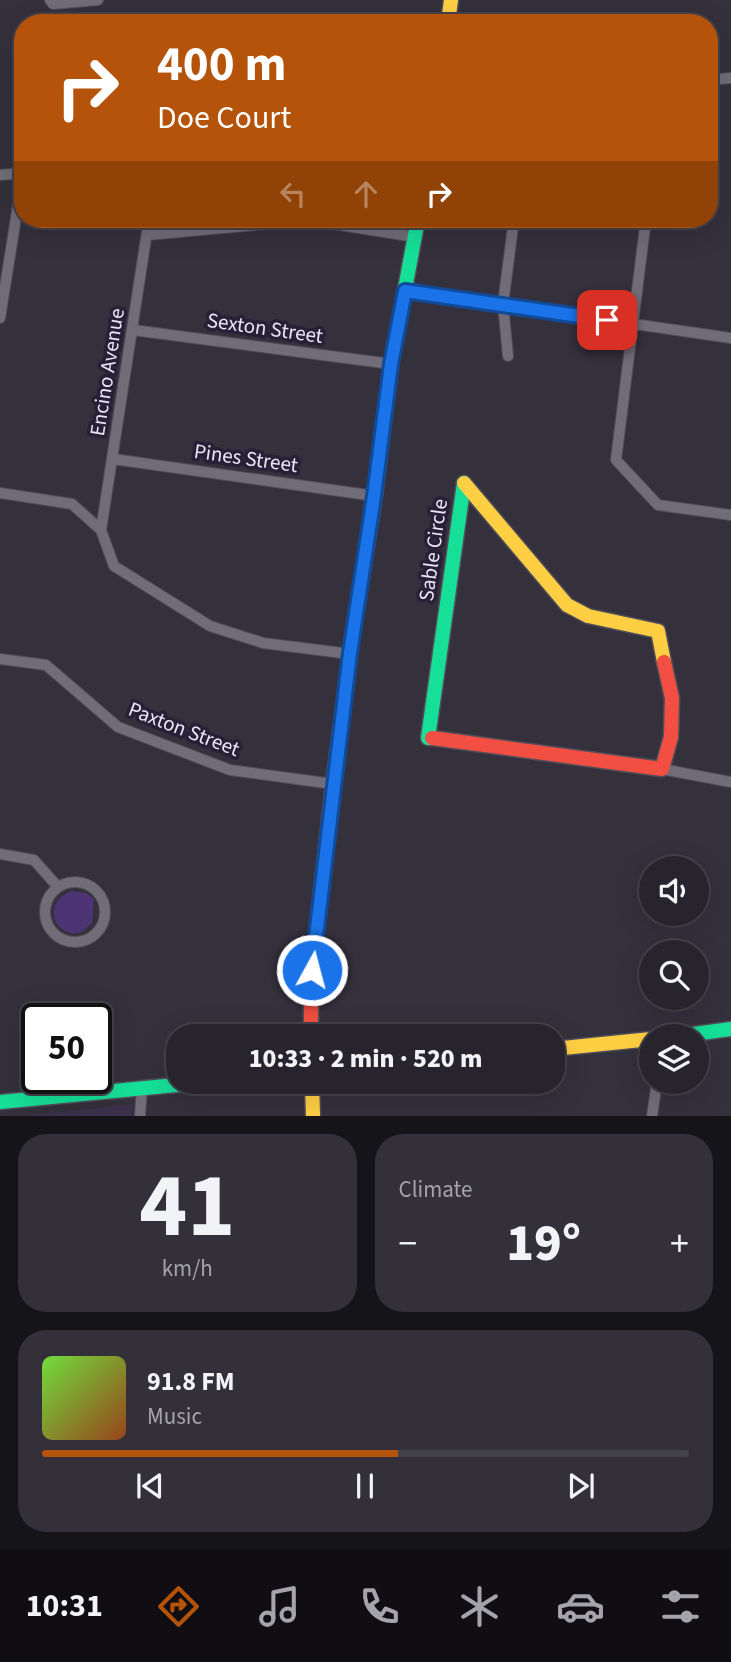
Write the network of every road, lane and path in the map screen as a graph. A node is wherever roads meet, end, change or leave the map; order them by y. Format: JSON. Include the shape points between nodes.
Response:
{"nodes":[{"id":1,"x":98,"y":0,"type":"edge"},
{"id":2,"x":51,"y":2,"type":"edge"},
{"id":3,"x":14,"y":228,"type":"edge"},
{"id":4,"x":148,"y":228,"type":"edge"},
{"id":5,"x":223,"y":228,"type":"edge"},
{"id":6,"x":359,"y":228,"type":"edge"},
{"id":7,"x":416,"y":228,"type":"edge"},
{"id":8,"x":513,"y":228,"type":"edge"},
{"id":9,"x":645,"y":228,"type":"edge"},
{"id":10,"x":147,"y":235,"type":"junction"},
{"id":11,"x":415,"y":237,"type":"junction"},
{"id":12,"x":405,"y":291,"type":"junction"},
{"id":13,"x":503,"y":304,"type":"junction"},
{"id":14,"x":0,"y":318,"type":"edge"},
{"id":15,"x":633,"y":324,"type":"junction"},
{"id":16,"x":132,"y":330,"type":"junction"},
{"id":17,"x":731,"y":338,"type":"edge"},
{"id":18,"x":508,"y":356,"type":"dead end"},
{"id":19,"x":391,"y":364,"type":"junction"},
{"id":20,"x":113,"y":459,"type":"junction"},
{"id":21,"x":0,"y":493,"type":"edge"},
{"id":22,"x":374,"y":496,"type":"junction"},
{"id":23,"x":731,"y":515,"type":"edge"},
{"id":24,"x":101,"y":530,"type":"junction"},
{"id":25,"x":350,"y":653,"type":"junction"},
{"id":26,"x":0,"y":659,"type":"edge"},
{"id":27,"x":662,"y":769,"type":"junction"},
{"id":28,"x":731,"y":782,"type":"edge"},
{"id":29,"x":333,"y":784,"type":"junction"},
{"id":30,"x":0,"y":854,"type":"edge"},
{"id":31,"x":58,"y":887,"type":"junction"},
{"id":32,"x":311,"y":1024,"type":"edge"},
{"id":33,"x":731,"y":1029,"type":"edge"},
{"id":34,"x":709,"y":1032,"type":"edge"},
{"id":35,"x":639,"y":1040,"type":"edge"},
{"id":36,"x":565,"y":1048,"type":"edge"},
{"id":37,"x":166,"y":1085,"type":"edge"},
{"id":38,"x":142,"y":1087,"type":"junction"},
{"id":39,"x":312,"y":1094,"type":"edge"},
{"id":40,"x":655,"y":1094,"type":"edge"},
{"id":41,"x":0,"y":1102,"type":"edge"},
{"id":42,"x":140,"y":1116,"type":"edge"},
{"id":43,"x":313,"y":1116,"type":"edge"},
{"id":44,"x":652,"y":1116,"type":"edge"}],
"edges":[{"from":1,"to":2,"type":"street"},
{"from":3,"to":14,"type":"street"},
{"from":4,"to":10,"type":"street","name":"Encino Avenue"},
{"from":5,"to":10,"type":"street"},
{"from":6,"to":11,"type":"street"},
{"from":7,"to":11,"type":"main road"},
{"from":8,"to":13,"type":"street"},
{"from":9,"to":15,"type":"street"},
{"from":10,"to":16,"type":"street","name":"Encino Avenue"},
{"from":11,"to":12,"type":"main road"},
{"from":12,"to":13,"type":"street"},
{"from":12,"to":19,"type":"main road"},
{"from":13,"to":15,"type":"street"},
{"from":13,"to":18,"type":"street"},
{"from":15,"to":17,"type":"street"},
{"from":15,"to":23,"type":"street","via":[[616,460],[658,505]]},
{"from":16,"to":19,"type":"street","name":"Sexton Street"},
{"from":16,"to":20,"type":"street","name":"Encino Avenue"},
{"from":19,"to":22,"type":"main road"},
{"from":20,"to":22,"type":"street","name":"Pines Street"},
{"from":20,"to":24,"type":"street","name":"Encino Avenue"},
{"from":21,"to":24,"type":"street","via":[[72,504]]},
{"from":22,"to":25,"type":"main road"},
{"from":24,"to":25,"type":"street","via":[[114,566],[210,626],[263,643]]},
{"from":25,"to":29,"type":"main road"},
{"from":26,"to":29,"type":"street","name":"Paxton Street","via":[[46,665],[118,727],[230,770]]},
{"from":27,"to":27,"type":"main road","name":"Sable Circle","via":[[428,738],[464,483],[567,605],[588,616],[658,631],[672,698],[671,737]]},
{"from":27,"to":28,"type":"street","name":"Sable Circle"},
{"from":29,"to":32,"type":"main road","via":[[311,981]]},
{"from":30,"to":31,"type":"street","via":[[34,860]]},
{"from":31,"to":31,"type":"street","via":[[44,914],[52,933],[69,942],[88,939],[105,914],[99,894],[80,882]]},
{"from":33,"to":34,"type":"main road"},
{"from":35,"to":36,"type":"main road"},
{"from":37,"to":38,"type":"main road"},
{"from":38,"to":41,"type":"main road"},
{"from":38,"to":42,"type":"street"},
{"from":39,"to":43,"type":"main road"},
{"from":40,"to":44,"type":"street"}]}
